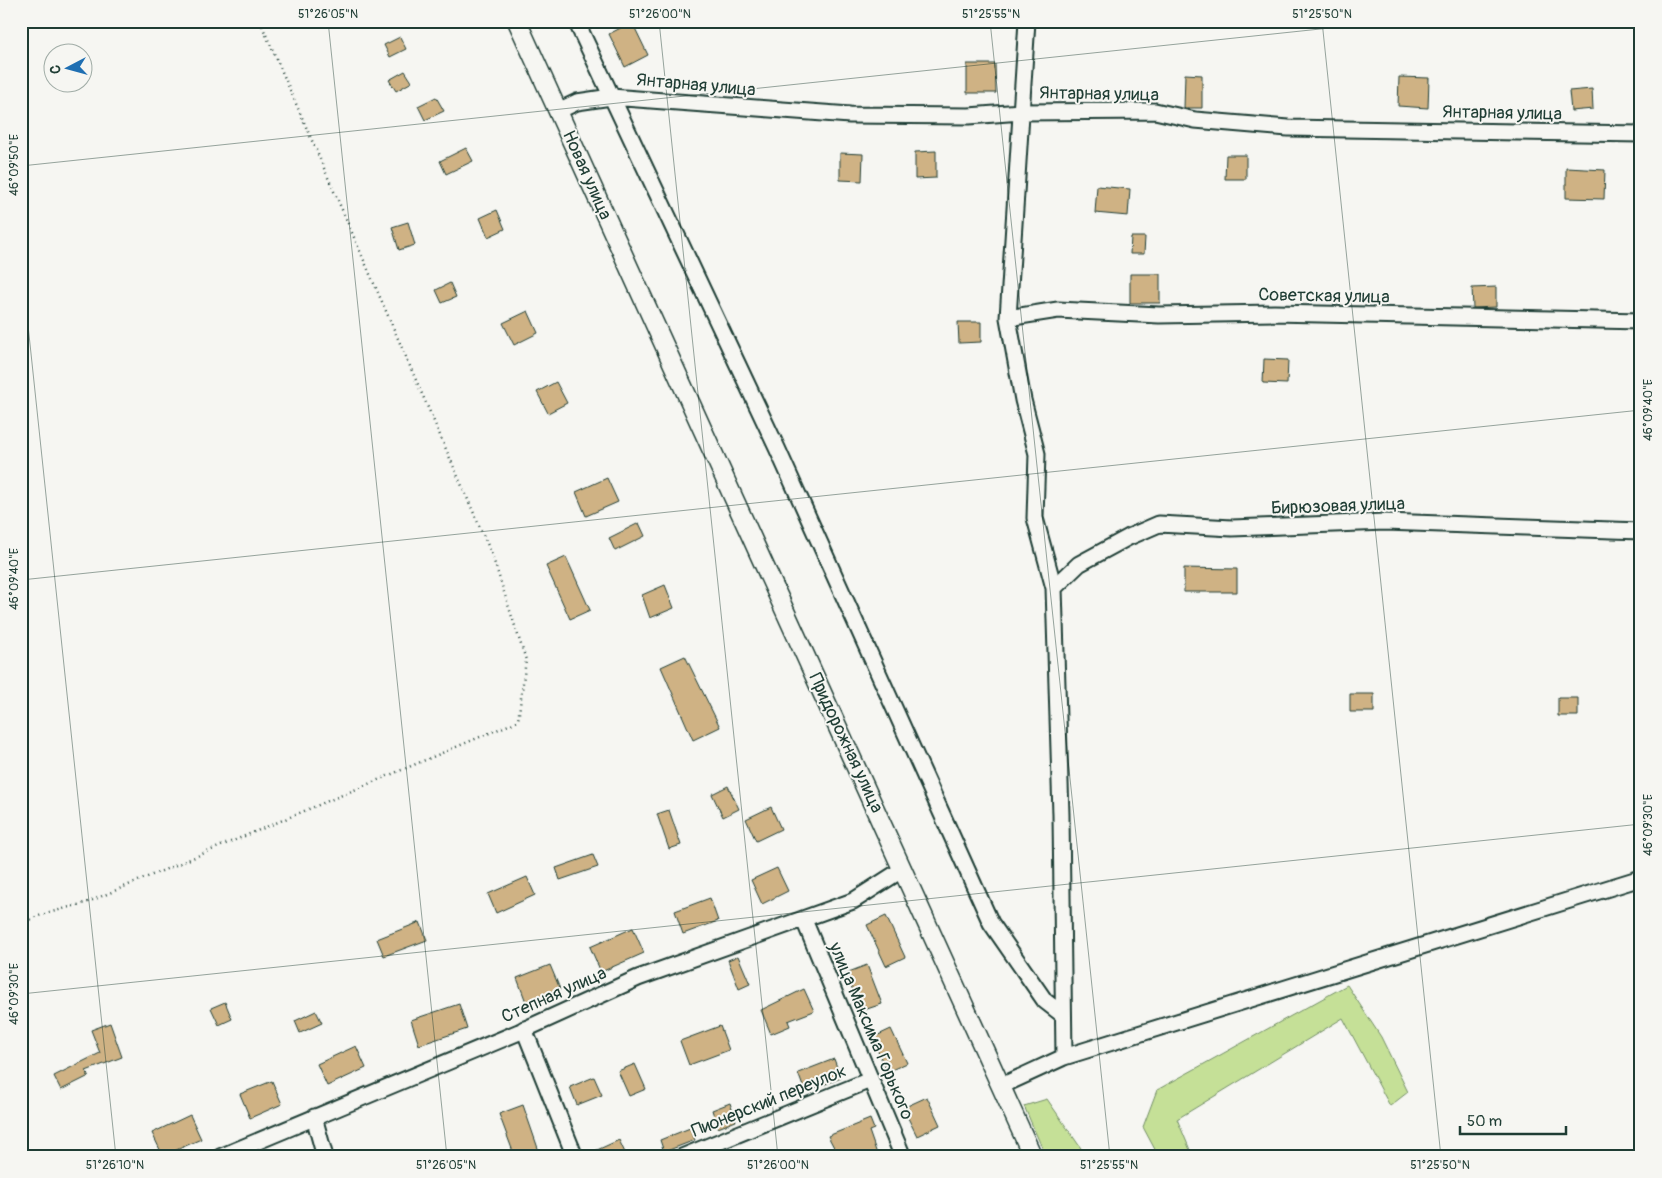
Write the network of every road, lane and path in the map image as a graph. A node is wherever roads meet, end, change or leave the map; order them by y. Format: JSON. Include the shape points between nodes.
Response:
{"nodes":[{"id":1,"x":260,"y":21,"type":"edge"},
{"id":2,"x":517,"y":21,"type":"edge"},
{"id":3,"x":576,"y":21,"type":"edge"},
{"id":4,"x":1027,"y":21,"type":"edge"},
{"id":5,"x":611,"y":97,"type":"junction"},
{"id":6,"x":558,"y":111,"type":"junction"},
{"id":7,"x":1022,"y":112,"type":"junction"},
{"id":8,"x":1641,"y":134,"type":"edge"},
{"id":9,"x":1008,"y":318,"type":"junction"},
{"id":10,"x":1641,"y":321,"type":"edge"},
{"id":11,"x":657,"y":329,"type":"joint"},
{"id":12,"x":1641,"y":531,"type":"edge"},
{"id":13,"x":1054,"y":588,"type":"junction"},
{"id":14,"x":903,"y":868,"type":"junction"},
{"id":15,"x":1641,"y":878,"type":"edge"},
{"id":16,"x":804,"y":920,"type":"junction"},
{"id":17,"x":21,"y":924,"type":"edge"},
{"id":18,"x":1063,"y":1015,"type":"junction"},
{"id":19,"x":524,"y":1029,"type":"junction"},
{"id":20,"x":1064,"y":1057,"type":"junction"},
{"id":21,"x":870,"y":1080,"type":"junction"},
{"id":22,"x":1001,"y":1086,"type":"junction"},
{"id":23,"x":314,"y":1117,"type":"junction"},
{"id":24,"x":220,"y":1157,"type":"edge"},
{"id":25,"x":325,"y":1157,"type":"edge"},
{"id":26,"x":575,"y":1157,"type":"edge"},
{"id":27,"x":682,"y":1157,"type":"edge"},
{"id":28,"x":903,"y":1157,"type":"edge"},
{"id":29,"x":1033,"y":1157,"type":"edge"}],
"edges":[{"from":1,"to":17,"type":"path","via":[[492,555],[526,660],[518,721],[88,902]]},
{"from":2,"to":6,"type":"street","name":"Новая улица"},
{"from":3,"to":5,"type":"street"},
{"from":4,"to":7,"type":"street"},
{"from":5,"to":6,"type":"street","name":"Янтарная улица","via":[[577,102]]},
{"from":5,"to":7,"type":"street","name":"Янтарная улица","via":[[850,115],[969,116]]},
{"from":5,"to":18,"type":"street","via":[[777,448],[991,923],[1045,1001]]},
{"from":6,"to":11,"type":"street","name":"Новая улица"},
{"from":7,"to":8,"type":"street","name":"Янтарная улица","via":[[1155,111],[1195,120],[1288,128]]},
{"from":7,"to":9,"type":"street"},
{"from":9,"to":10,"type":"street","name":"Советская улица","via":[[1058,310],[1159,315],[1274,313]]},
{"from":9,"to":13,"type":"street","via":[[1037,454],[1036,518]]},
{"from":11,"to":14,"type":"street","name":"Придорожная улица"},
{"from":12,"to":13,"type":"street","name":"Бирюзовая улица","via":[[1385,522],[1232,528],[1159,524],[1079,564]]},
{"from":13,"to":18,"type":"street"},
{"from":14,"to":16,"type":"street","name":"Степная улица","via":[[853,901]]},
{"from":14,"to":22,"type":"street","name":"Придорожная улица"},
{"from":15,"to":20,"type":"street"},
{"from":16,"to":19,"type":"street","name":"Степная улица","via":[[638,978]]},
{"from":16,"to":21,"type":"street","name":"улица Максима Горького"},
{"from":18,"to":20,"type":"street"},
{"from":19,"to":23,"type":"street","name":"Степная улица"},
{"from":19,"to":26,"type":"street"},
{"from":20,"to":22,"type":"street"},
{"from":21,"to":27,"type":"street","name":"Пионерский переулок"},
{"from":21,"to":28,"type":"street","name":"улица Максима Горького"},
{"from":22,"to":29,"type":"street","name":"Придорожная улица"},
{"from":23,"to":24,"type":"street","name":"Степная улица"},
{"from":23,"to":25,"type":"street"}]}
